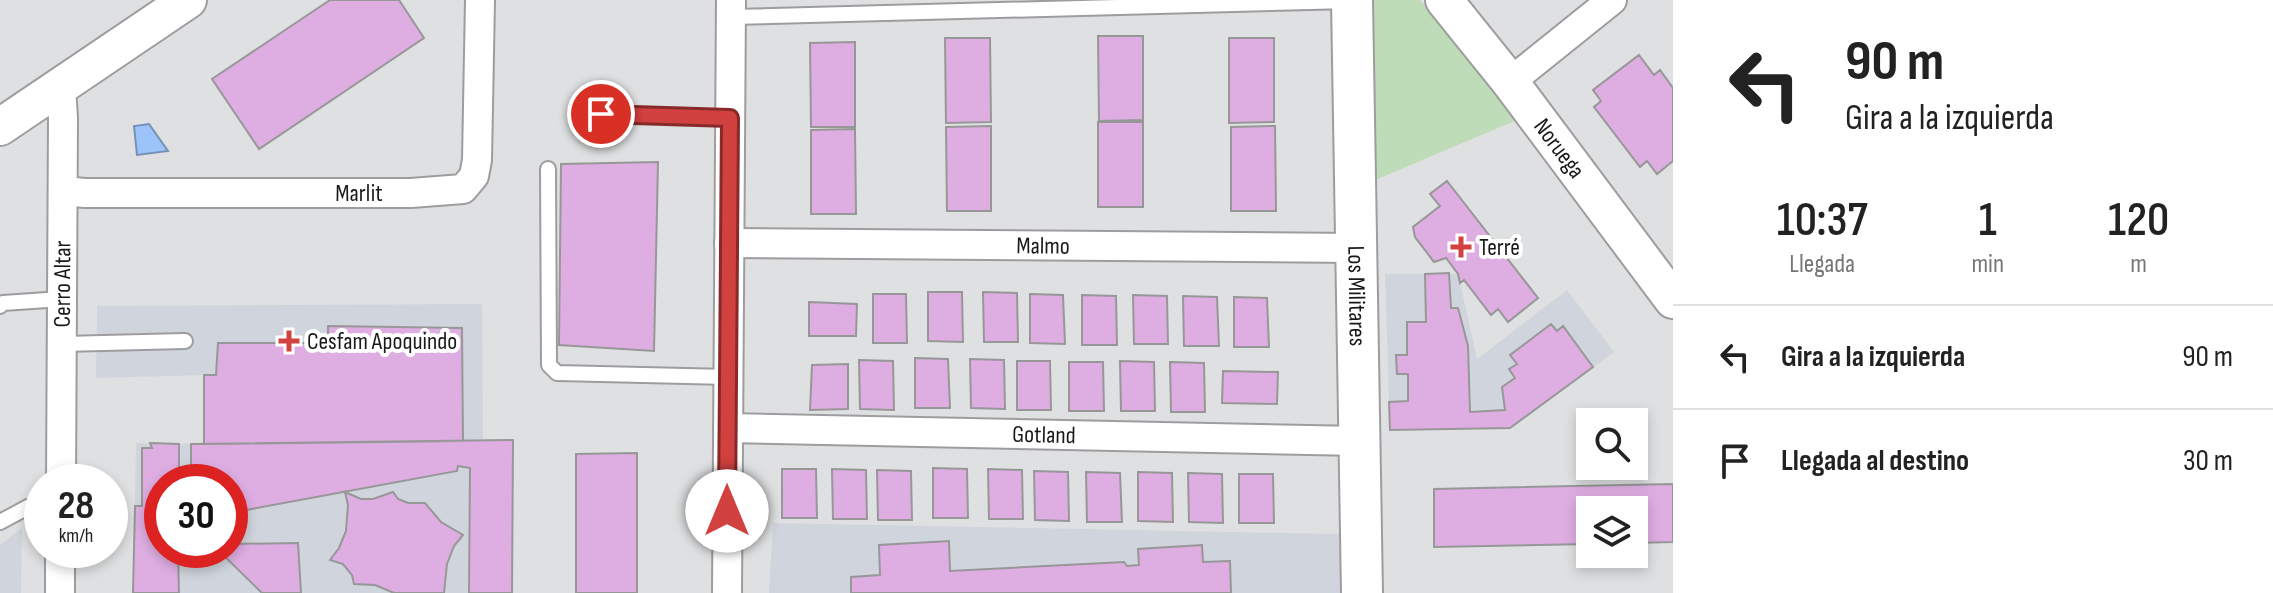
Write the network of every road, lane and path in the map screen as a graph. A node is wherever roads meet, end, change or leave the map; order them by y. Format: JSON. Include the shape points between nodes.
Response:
{"nodes":[{"id":1,"x":188,"y":0,"type":"edge"},
{"id":2,"x":480,"y":0,"type":"edge"},
{"id":3,"x":1352,"y":0,"type":"edge"},
{"id":4,"x":1444,"y":0,"type":"edge"},
{"id":5,"x":1612,"y":0,"type":"edge"},
{"id":6,"x":731,"y":9,"type":"edge"},
{"id":7,"x":1510,"y":82,"type":"junction"},
{"id":8,"x":61,"y":86,"type":"junction"},
{"id":9,"x":601,"y":114,"type":"dead end"},
{"id":10,"x":730,"y":118,"type":"junction"},
{"id":11,"x":0,"y":127,"type":"edge"},
{"id":12,"x":548,"y":169,"type":"dead end"},
{"id":13,"x":63,"y":191,"type":"junction"},
{"id":14,"x":729,"y":243,"type":"junction"},
{"id":15,"x":1356,"y":248,"type":"junction"},
{"id":16,"x":1671,"y":292,"type":"edge"},
{"id":17,"x":62,"y":299,"type":"junction"},
{"id":18,"x":0,"y":306,"type":"edge"},
{"id":19,"x":185,"y":341,"type":"dead end"},
{"id":20,"x":62,"y":344,"type":"junction"},
{"id":21,"x":729,"y":377,"type":"junction"},
{"id":22,"x":728,"y":428,"type":"junction"},
{"id":23,"x":1360,"y":441,"type":"junction"},
{"id":24,"x":61,"y":464,"type":"edge"},
{"id":25,"x":24,"y":509,"type":"edge"},
{"id":26,"x":0,"y":522,"type":"edge"},
{"id":27,"x":60,"y":568,"type":"edge"},
{"id":28,"x":60,"y":593,"type":"edge"},
{"id":29,"x":727,"y":593,"type":"edge"},
{"id":30,"x":1362,"y":593,"type":"edge"}],
"edges":[{"from":1,"to":8,"type":"street"},
{"from":2,"to":13,"type":"street","name":"Marlit","via":[[477,160],[474,176],[463,189]]},
{"from":3,"to":6,"type":"lane"},
{"from":3,"to":15,"type":"main road","name":"Los Militares"},
{"from":4,"to":7,"type":"street","name":"Noruega"},
{"from":5,"to":7,"type":"street"},
{"from":6,"to":10,"type":"street"},
{"from":7,"to":16,"type":"street","name":"Noruega"},
{"from":8,"to":11,"type":"street"},
{"from":8,"to":13,"type":"street","name":"Cerro Altar"},
{"from":9,"to":10,"type":"lane"},
{"from":10,"to":14,"type":"street"},
{"from":12,"to":21,"type":"lane","via":[[552,370]]},
{"from":13,"to":17,"type":"street","name":"Cerro Altar"},
{"from":14,"to":15,"type":"street","name":"Malmo"},
{"from":14,"to":21,"type":"street"},
{"from":15,"to":23,"type":"main road","name":"Los Militares"},
{"from":17,"to":18,"type":"lane"},
{"from":17,"to":20,"type":"street","name":"Cerro Altar"},
{"from":19,"to":20,"type":"lane"},
{"from":20,"to":24,"type":"street","name":"Cerro Altar"},
{"from":21,"to":22,"type":"street"},
{"from":22,"to":23,"type":"street","name":"Gotland"},
{"from":22,"to":29,"type":"street"},
{"from":23,"to":30,"type":"main road","name":"Los Militares"},
{"from":25,"to":26,"type":"lane"},
{"from":27,"to":28,"type":"street"}]}
